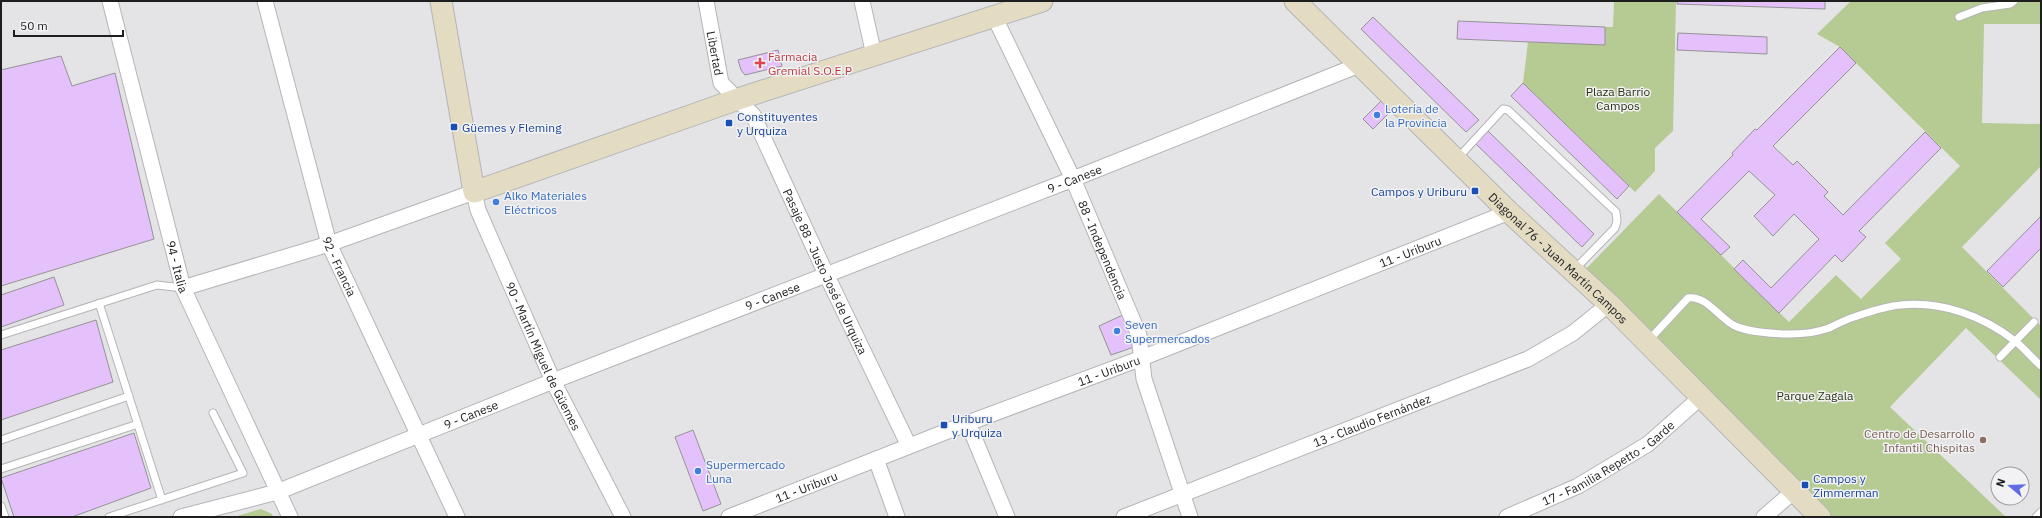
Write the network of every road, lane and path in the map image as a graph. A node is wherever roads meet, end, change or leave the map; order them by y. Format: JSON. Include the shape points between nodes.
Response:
{"nodes":[{"id":1,"x":110,"y":1,"type":"edge"},
{"id":2,"x":265,"y":1,"type":"edge"},
{"id":3,"x":441,"y":1,"type":"edge"},
{"id":4,"x":706,"y":1,"type":"edge"},
{"id":5,"x":862,"y":1,"type":"edge"},
{"id":6,"x":1042,"y":1,"type":"edge"},
{"id":7,"x":1295,"y":1,"type":"edge"},
{"id":8,"x":2014,"y":1,"type":"edge"},
{"id":9,"x":994,"y":16,"type":"junction"},
{"id":10,"x":1959,"y":17,"type":"dead end"},
{"id":11,"x":874,"y":55,"type":"junction"},
{"id":12,"x":1359,"y":65,"type":"junction"},
{"id":13,"x":738,"y":99,"type":"junction"},
{"id":14,"x":1456,"y":160,"type":"junction"},
{"id":15,"x":1073,"y":178,"type":"junction"},
{"id":16,"x":474,"y":192,"type":"junction"},
{"id":17,"x":1509,"y":212,"type":"junction"},
{"id":18,"x":329,"y":244,"type":"junction"},
{"id":19,"x":1574,"y":270,"type":"junction"},
{"id":20,"x":826,"y":274,"type":"junction"},
{"id":21,"x":183,"y":288,"type":"junction"},
{"id":22,"x":99,"y":303,"type":"junction"},
{"id":23,"x":1608,"y":304,"type":"junction"},
{"id":24,"x":2034,"y":322,"type":"dead end"},
{"id":25,"x":1,"y":335,"type":"edge"},
{"id":26,"x":2016,"y":341,"type":"junction"},
{"id":27,"x":1647,"y":342,"type":"junction"},
{"id":28,"x":1142,"y":358,"type":"junction"},
{"id":29,"x":2000,"y":358,"type":"dead end"},
{"id":30,"x":2041,"y":366,"type":"edge"},
{"id":31,"x":553,"y":381,"type":"junction"},
{"id":32,"x":129,"y":396,"type":"junction"},
{"id":33,"x":1701,"y":397,"type":"junction"},
{"id":34,"x":213,"y":413,"type":"dead end"},
{"id":35,"x":968,"y":423,"type":"junction"},
{"id":36,"x":138,"y":424,"type":"junction"},
{"id":37,"x":418,"y":436,"type":"junction"},
{"id":38,"x":1,"y":440,"type":"edge"},
{"id":39,"x":909,"y":446,"type":"junction"},
{"id":40,"x":876,"y":460,"type":"junction"},
{"id":41,"x":1,"y":469,"type":"edge"},
{"id":42,"x":1794,"y":491,"type":"junction"},
{"id":43,"x":277,"y":492,"type":"junction"},
{"id":44,"x":1181,"y":494,"type":"junction"},
{"id":45,"x":162,"y":500,"type":"junction"},
{"id":46,"x":1,"y":506,"type":"edge"},
{"id":47,"x":2041,"y":512,"type":"edge"},
{"id":48,"x":5,"y":517,"type":"edge"},
{"id":49,"x":109,"y":517,"type":"edge"},
{"id":50,"x":182,"y":517,"type":"edge"},
{"id":51,"x":290,"y":517,"type":"edge"},
{"id":52,"x":457,"y":517,"type":"edge"},
{"id":53,"x":623,"y":517,"type":"edge"},
{"id":54,"x":729,"y":517,"type":"edge"},
{"id":55,"x":897,"y":517,"type":"edge"},
{"id":56,"x":1008,"y":517,"type":"edge"},
{"id":57,"x":1124,"y":517,"type":"edge"},
{"id":58,"x":1190,"y":517,"type":"edge"},
{"id":59,"x":1507,"y":517,"type":"edge"},
{"id":60,"x":1764,"y":517,"type":"edge"},
{"id":61,"x":1820,"y":517,"type":"edge"},
{"id":62,"x":2036,"y":517,"type":"edge"}],
"edges":[{"from":1,"to":21,"type":"street","name":"94 - Italia"},
{"from":2,"to":18,"type":"street","name":"92 - Francia"},
{"from":3,"to":16,"type":"main road"},
{"from":4,"to":13,"type":"street","name":"Libertad","via":[[721,83]]},
{"from":5,"to":11,"type":"street"},
{"from":6,"to":9,"type":"main road"},
{"from":7,"to":12,"type":"main road","name":"Diagonal 76 - Juan Martín Campos"},
{"from":8,"to":10,"type":"lane","via":[[2010,4],[1982,8]]},
{"from":9,"to":11,"type":"main road"},
{"from":9,"to":15,"type":"street","name":"88 - Independencia"},
{"from":11,"to":13,"type":"main road"},
{"from":12,"to":14,"type":"main road","name":"Diagonal 76 - Juan Martín Campos"},
{"from":12,"to":15,"type":"street","name":"9 - Canese"},
{"from":13,"to":16,"type":"main road"},
{"from":13,"to":20,"type":"street","name":"Pasaje 88 - Justo José de Urquiza","via":[[753,115]]},
{"from":14,"to":17,"type":"main road","name":"Diagonal 76 - Juan Martín Campos"},
{"from":14,"to":19,"type":"lane","via":[[1503,109],[1514,115],[1616,212],[1615,228]]},
{"from":15,"to":20,"type":"street","name":"9 - Canese"},
{"from":15,"to":28,"type":"street","name":"88 - Independencia","via":[[1139,334]]},
{"from":16,"to":18,"type":"street"},
{"from":16,"to":31,"type":"street","name":"90 - Martín Miguel de Güemes","via":[[478,210]]},
{"from":17,"to":19,"type":"main road","name":"Diagonal 76 - Juan Martín Campos"},
{"from":17,"to":28,"type":"street","name":"11 - Uriburu"},
{"from":18,"to":21,"type":"street"},
{"from":18,"to":37,"type":"street","name":"92 - Francia"},
{"from":19,"to":23,"type":"main road","name":"Diagonal 76 - Juan Martín Campos"},
{"from":20,"to":31,"type":"street","name":"9 - Canese"},
{"from":20,"to":39,"type":"street","name":"Pasaje 88 - Justo José de Urquiza"},
{"from":21,"to":22,"type":"lane","via":[[157,285]]},
{"from":21,"to":43,"type":"street","name":"94 - Italia"},
{"from":22,"to":25,"type":"lane"},
{"from":22,"to":32,"type":"lane"},
{"from":23,"to":27,"type":"main road","name":"Diagonal 76 - Juan Martín Campos"},
{"from":23,"to":44,"type":"street","name":"13 - Claudio Fernández","via":[[1573,333],[1528,359]]},
{"from":24,"to":26,"type":"lane"},
{"from":26,"to":27,"type":"lane","via":[[1974,316],[1948,308],[1901,304],[1808,333],[1759,332],[1733,325],[1694,297],[1688,298],[1679,306]]},
{"from":26,"to":29,"type":"lane"},
{"from":26,"to":30,"type":"lane"},
{"from":27,"to":33,"type":"main road","name":"Diagonal 76 - Juan Martín Campos"},
{"from":28,"to":35,"type":"street","name":"11 - Uriburu"},
{"from":28,"to":44,"type":"street","name":"88 - Independencia","via":[[1144,379]]},
{"from":31,"to":37,"type":"street","name":"9 - Canese"},
{"from":31,"to":53,"type":"street","name":"90 - Martín Miguel de Güemes"},
{"from":32,"to":36,"type":"lane"},
{"from":32,"to":38,"type":"lane"},
{"from":33,"to":42,"type":"main road","name":"Diagonal 76 - Juan Martín Campos"},
{"from":33,"to":59,"type":"street","name":"17 - Familia Repetto - Garde","via":[[1648,444],[1578,486]]},
{"from":34,"to":45,"type":"lane","via":[[243,473]]},
{"from":35,"to":39,"type":"street","name":"11 - Uriburu"},
{"from":35,"to":56,"type":"street"},
{"from":36,"to":41,"type":"lane"},
{"from":36,"to":45,"type":"lane"},
{"from":37,"to":43,"type":"street","name":"9 - Canese"},
{"from":37,"to":52,"type":"street","name":"92 - Francia"},
{"from":39,"to":40,"type":"street","name":"11 - Uriburu"},
{"from":40,"to":54,"type":"street","name":"11 - Uriburu"},
{"from":40,"to":55,"type":"street"},
{"from":42,"to":60,"type":"street"},
{"from":42,"to":61,"type":"main road","name":"Diagonal 76 - Juan Martín Campos"},
{"from":43,"to":50,"type":"street","name":"9 - Canese"},
{"from":43,"to":51,"type":"street","name":"94 - Italia"},
{"from":44,"to":57,"type":"street","name":"13 - Claudio Fernández"},
{"from":44,"to":58,"type":"street","name":"88 - Independencia"},
{"from":45,"to":49,"type":"lane"},
{"from":46,"to":48,"type":"lane"},
{"from":47,"to":62,"type":"lane"}]}
